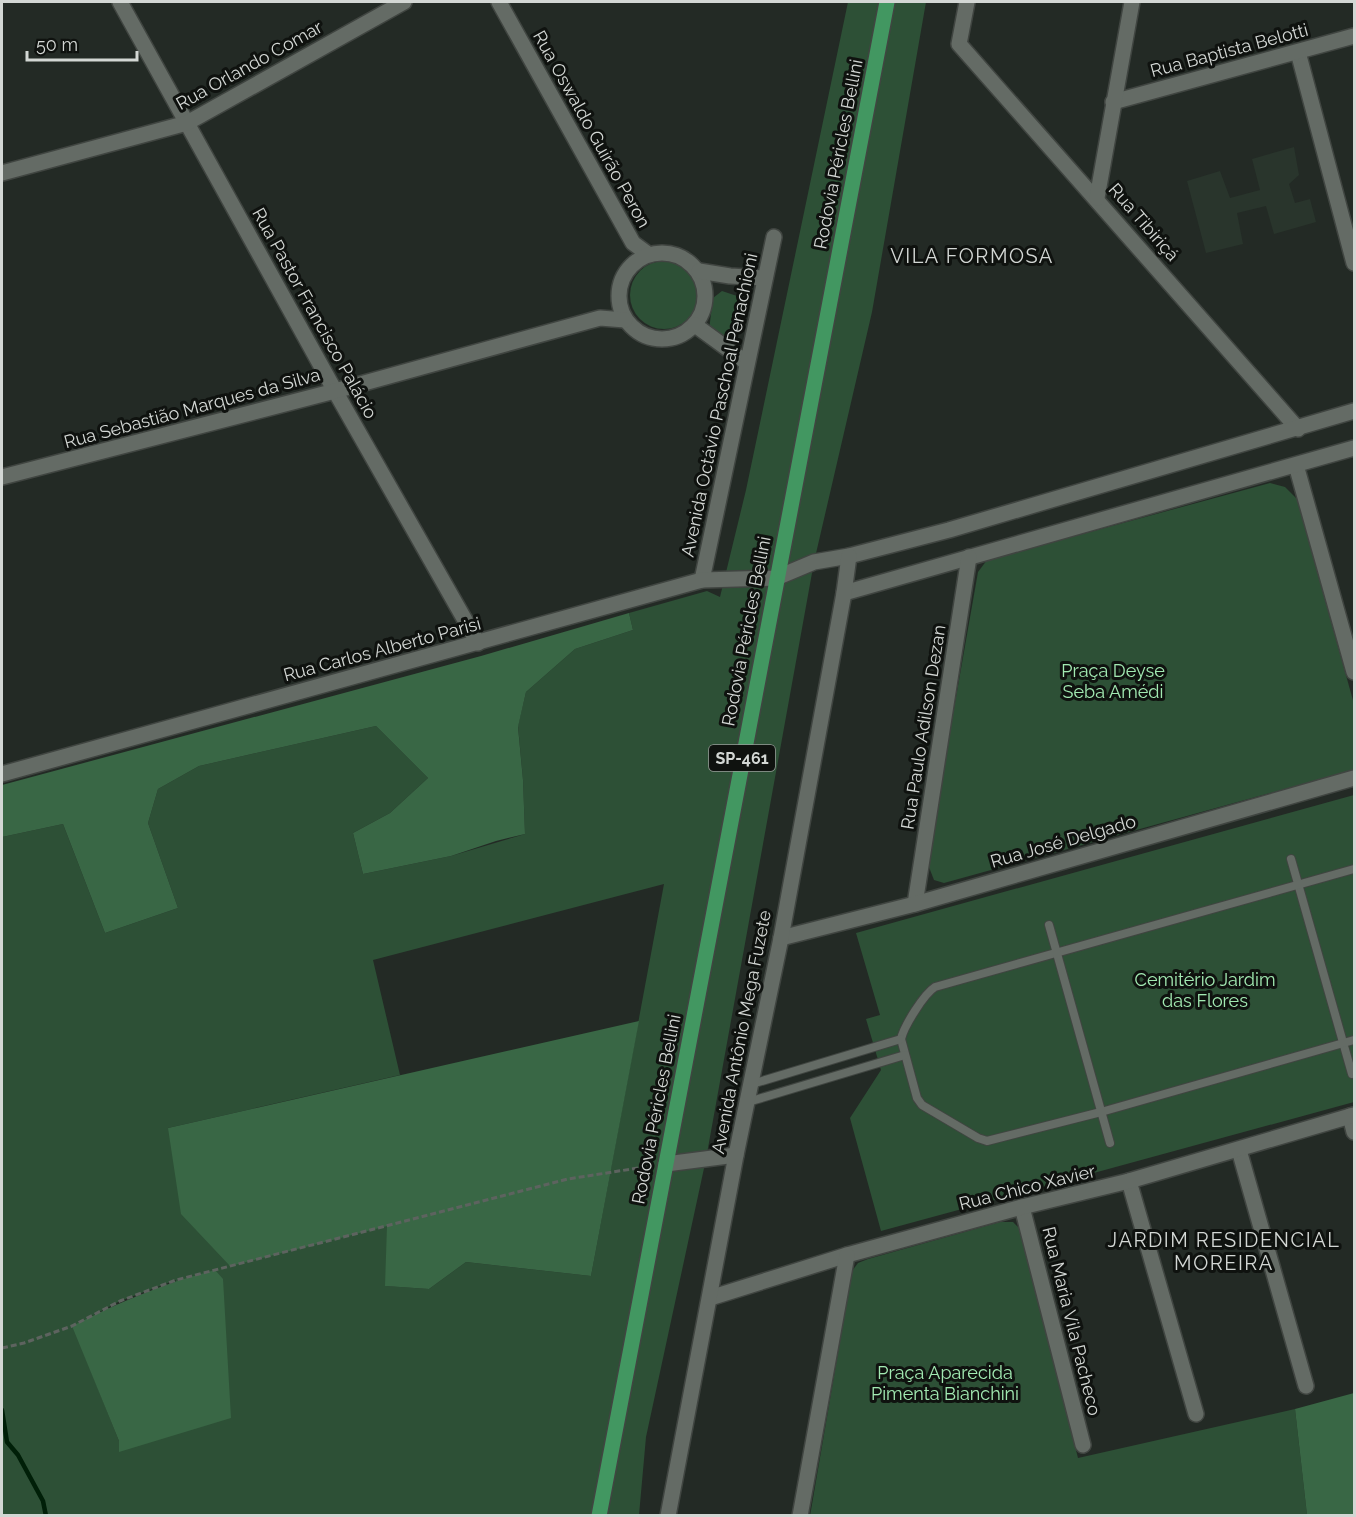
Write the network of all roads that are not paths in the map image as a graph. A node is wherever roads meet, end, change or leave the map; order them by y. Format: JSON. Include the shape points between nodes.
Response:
{"nodes":[{"id":1,"x":120,"y":2,"type":"edge"},
{"id":2,"x":404,"y":2,"type":"edge"},
{"id":3,"x":499,"y":2,"type":"edge"},
{"id":4,"x":887,"y":2,"type":"edge"},
{"id":5,"x":967,"y":2,"type":"edge"},
{"id":6,"x":1132,"y":2,"type":"edge"},
{"id":7,"x":1354,"y":36,"type":"edge"},
{"id":8,"x":1298,"y":52,"type":"junction"},
{"id":9,"x":1113,"y":102,"type":"junction"},
{"id":10,"x":187,"y":123,"type":"junction"},
{"id":11,"x":2,"y":173,"type":"edge"},
{"id":12,"x":1097,"y":198,"type":"junction"},
{"id":13,"x":774,"y":237,"type":"dead end"},
{"id":14,"x":633,"y":243,"type":"junction"},
{"id":15,"x":648,"y":254,"type":"junction"},
{"id":16,"x":633,"y":263,"type":"junction"},
{"id":17,"x":1354,"y":263,"type":"edge"},
{"id":18,"x":699,"y":271,"type":"junction"},
{"id":19,"x":765,"y":278,"type":"junction"},
{"id":20,"x":618,"y":301,"type":"junction"},
{"id":21,"x":600,"y":318,"type":"junction"},
{"id":22,"x":625,"y":320,"type":"junction"},
{"id":23,"x":695,"y":325,"type":"junction"},
{"id":24,"x":747,"y":363,"type":"junction"},
{"id":25,"x":335,"y":391,"type":"junction"},
{"id":26,"x":1354,"y":411,"type":"edge"},
{"id":27,"x":1298,"y":429,"type":"junction"},
{"id":28,"x":1354,"y":448,"type":"edge"},
{"id":29,"x":1296,"y":465,"type":"junction"},
{"id":30,"x":2,"y":477,"type":"edge"},
{"id":31,"x":849,"y":556,"type":"junction"},
{"id":32,"x":969,"y":557,"type":"junction"},
{"id":33,"x":776,"y":578,"type":"junction"},
{"id":34,"x":702,"y":580,"type":"junction"},
{"id":35,"x":844,"y":593,"type":"junction"},
{"id":36,"x":478,"y":643,"type":"junction"},
{"id":37,"x":1354,"y":672,"type":"edge"},
{"id":38,"x":2,"y":774,"type":"edge"},
{"id":39,"x":1354,"y":778,"type":"edge"},
{"id":40,"x":1291,"y":859,"type":"dead end"},
{"id":41,"x":1354,"y":868,"type":"edge"},
{"id":42,"x":1299,"y":884,"type":"junction"},
{"id":43,"x":915,"y":904,"type":"junction"},
{"id":44,"x":1049,"y":925,"type":"dead end"},
{"id":45,"x":780,"y":938,"type":"junction"},
{"id":46,"x":1057,"y":953,"type":"junction"},
{"id":47,"x":901,"y":1039,"type":"junction"},
{"id":48,"x":1354,"y":1040,"type":"edge"},
{"id":49,"x":1344,"y":1043,"type":"junction"},
{"id":50,"x":905,"y":1055,"type":"junction"},
{"id":51,"x":1352,"y":1074,"type":"dead end"},
{"id":52,"x":752,"y":1084,"type":"junction"},
{"id":53,"x":748,"y":1102,"type":"junction"},
{"id":54,"x":1101,"y":1112,"type":"junction"},
{"id":55,"x":1352,"y":1115,"type":"edge"},
{"id":56,"x":1354,"y":1132,"type":"edge"},
{"id":57,"x":1110,"y":1143,"type":"dead end"},
{"id":58,"x":1239,"y":1150,"type":"junction"},
{"id":59,"x":736,"y":1155,"type":"junction"},
{"id":60,"x":666,"y":1164,"type":"junction"},
{"id":61,"x":1129,"y":1181,"type":"junction"},
{"id":62,"x":1022,"y":1207,"type":"junction"},
{"id":63,"x":847,"y":1255,"type":"junction"},
{"id":64,"x":710,"y":1298,"type":"junction"},
{"id":65,"x":1306,"y":1386,"type":"dead end"},
{"id":66,"x":1196,"y":1414,"type":"dead end"},
{"id":67,"x":1083,"y":1445,"type":"dead end"},
{"id":68,"x":599,"y":1515,"type":"edge"},
{"id":69,"x":668,"y":1515,"type":"edge"},
{"id":70,"x":800,"y":1515,"type":"edge"}],
"edges":[{"from":1,"to":10,"type":"street","name":"Rua Pastor Francisco Palácio"},
{"from":2,"to":10,"type":"street","name":"Rua Orlando Comar"},
{"from":3,"to":14,"type":"street","name":"Rua Oswaldo Guirão Peron"},
{"from":4,"to":33,"type":"main road","name":"Rodovia Péricles Bellini","number":"SP-461"},
{"from":5,"to":12,"type":"street","name":"Rua Tibiriçá","via":[[959,44]]},
{"from":6,"to":9,"type":"street"},
{"from":7,"to":8,"type":"street","name":"Rua Baptista Belotti"},
{"from":8,"to":9,"type":"street","name":"Rua Baptista Belotti"},
{"from":8,"to":17,"type":"street"},
{"from":9,"to":12,"type":"street"},
{"from":10,"to":11,"type":"street","name":"Rua Orlando Comar"},
{"from":10,"to":25,"type":"street","name":"Rua Pastor Francisco Palácio"},
{"from":12,"to":27,"type":"street","name":"Rua Tibiriçá"},
{"from":13,"to":19,"type":"street","name":"Avenida Octávio Paschoal Penachioni"},
{"from":14,"to":15,"type":"street","name":"Rua Oswaldo Guirão Peron"},
{"from":14,"to":16,"type":"street","name":"Rua Oswaldo Guirão Peron"},
{"from":15,"to":16,"type":"street"},
{"from":15,"to":18,"type":"street","via":[[667,252],[685,258]]},
{"from":16,"to":20,"type":"street","via":[[621,280]]},
{"from":18,"to":19,"type":"street"},
{"from":18,"to":23,"type":"street","via":[[706,299]]},
{"from":19,"to":24,"type":"street","name":"Avenida Octávio Paschoal Penachioni"},
{"from":20,"to":21,"type":"street","name":"Rua Sebastião Marques da Silva"},
{"from":20,"to":22,"type":"street"},
{"from":21,"to":22,"type":"street","name":"Rua Sebastião Marques da Silva"},
{"from":21,"to":25,"type":"street","name":"Rua Sebastião Marques da Silva"},
{"from":22,"to":23,"type":"street","via":[[636,332],[651,338],[667,339]]},
{"from":23,"to":24,"type":"street"},
{"from":24,"to":34,"type":"street","name":"Avenida Octávio Paschoal Penachioni"},
{"from":25,"to":30,"type":"street","name":"Rua Sebastião Marques da Silva"},
{"from":25,"to":36,"type":"street","name":"Rua Pastor Francisco Palácio"},
{"from":26,"to":27,"type":"street"},
{"from":27,"to":31,"type":"street"},
{"from":28,"to":29,"type":"street"},
{"from":29,"to":32,"type":"street"},
{"from":29,"to":37,"type":"street"},
{"from":31,"to":33,"type":"street","via":[[814,562]]},
{"from":31,"to":35,"type":"street","name":"Avenida Antônio Mega Fuzete"},
{"from":32,"to":35,"type":"street"},
{"from":32,"to":43,"type":"street","name":"Rua Paulo Adilson Dezan"},
{"from":33,"to":34,"type":"street","name":"Rua Carlos Alberto Parisi"},
{"from":33,"to":60,"type":"main road","name":"Rodovia Péricles Bellini","number":"SP-461"},
{"from":34,"to":36,"type":"street","name":"Rua Carlos Alberto Parisi"},
{"from":35,"to":45,"type":"street","name":"Avenida Antônio Mega Fuzete"},
{"from":36,"to":38,"type":"street","name":"Rua Carlos Alberto Parisi"},
{"from":39,"to":43,"type":"street","name":"Rua José Delgado"},
{"from":40,"to":42,"type":"lane"},
{"from":41,"to":42,"type":"lane"},
{"from":42,"to":46,"type":"lane"},
{"from":42,"to":49,"type":"lane"},
{"from":43,"to":45,"type":"street","name":"Rua José Delgado"},
{"from":44,"to":46,"type":"lane"},
{"from":45,"to":52,"type":"street","name":"Avenida Antônio Mega Fuzete"},
{"from":46,"to":47,"type":"lane","via":[[930,990]]},
{"from":46,"to":54,"type":"lane"},
{"from":47,"to":50,"type":"lane"},
{"from":47,"to":52,"type":"lane"},
{"from":48,"to":49,"type":"lane"},
{"from":49,"to":51,"type":"lane"},
{"from":49,"to":54,"type":"lane"},
{"from":50,"to":53,"type":"lane"},
{"from":50,"to":54,"type":"lane","via":[[922,1105],[978,1138],[996,1139]]},
{"from":52,"to":53,"type":"street","name":"Avenida Antônio Mega Fuzete"},
{"from":53,"to":59,"type":"street","name":"Avenida Antônio Mega Fuzete"},
{"from":54,"to":57,"type":"lane"},
{"from":55,"to":56,"type":"street"},
{"from":55,"to":58,"type":"street","name":"Rua Chico Xavier"},
{"from":58,"to":61,"type":"street","name":"Rua Chico Xavier"},
{"from":58,"to":65,"type":"street"},
{"from":59,"to":60,"type":"street"},
{"from":59,"to":64,"type":"street","name":"Avenida Antônio Mega Fuzete"},
{"from":60,"to":68,"type":"main road","name":"Rodovia Péricles Bellini","number":"SP-461"},
{"from":61,"to":62,"type":"street","name":"Rua Chico Xavier"},
{"from":61,"to":66,"type":"street"},
{"from":62,"to":63,"type":"street","name":"Rua Chico Xavier"},
{"from":62,"to":67,"type":"street","name":"Rua Maria Vila Pacheco"},
{"from":63,"to":64,"type":"street","name":"Rua Chico Xavier"},
{"from":63,"to":70,"type":"street"},
{"from":64,"to":69,"type":"street","name":"Avenida Antônio Mega Fuzete"}]}
